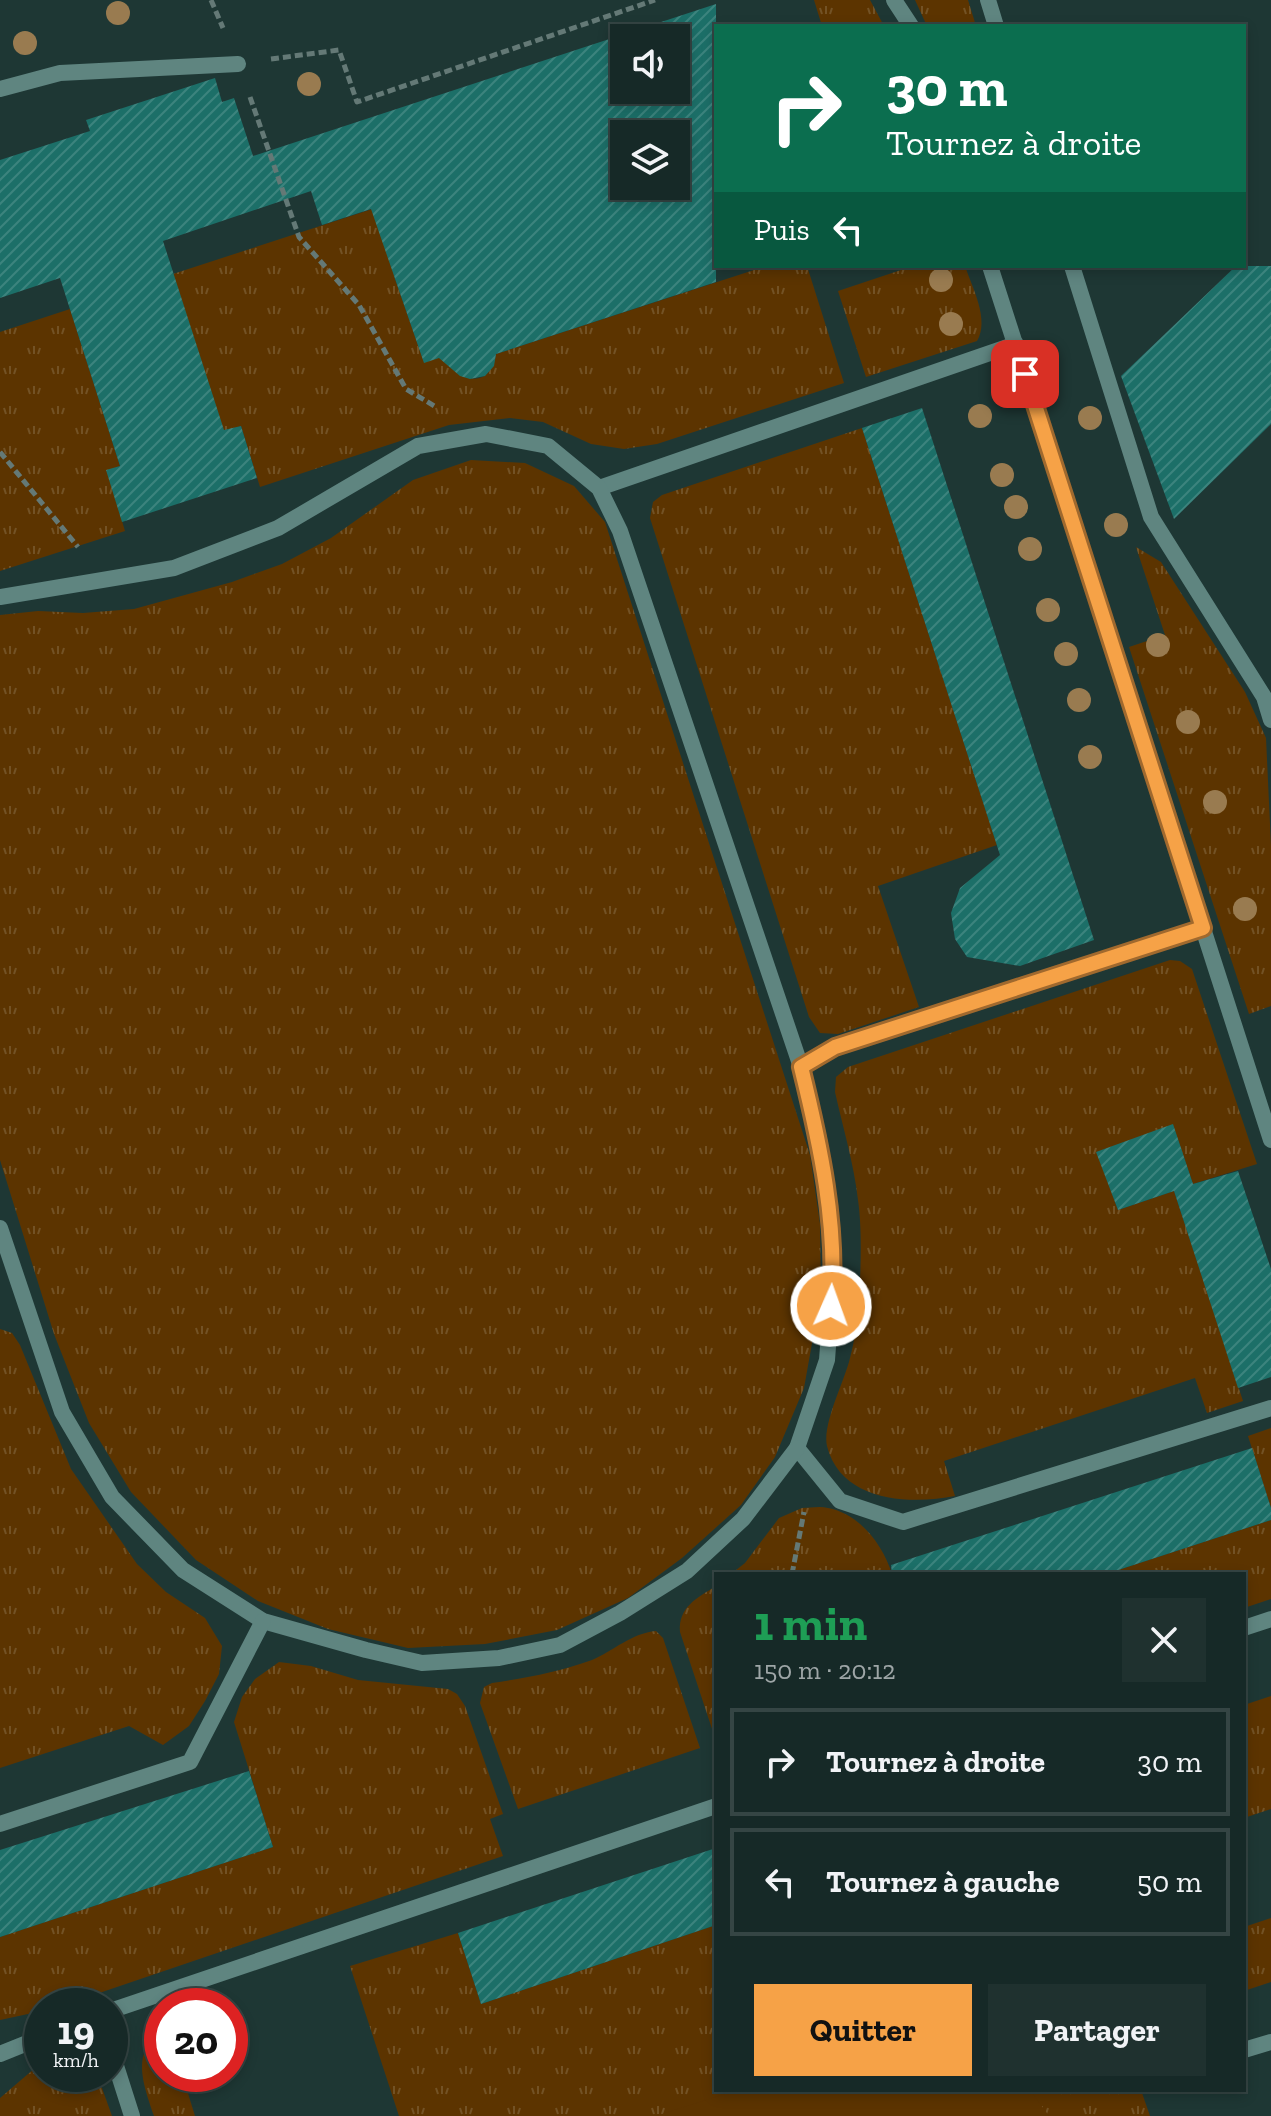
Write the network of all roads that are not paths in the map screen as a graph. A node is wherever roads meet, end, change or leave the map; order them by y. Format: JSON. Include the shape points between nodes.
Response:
{"nodes":[{"id":1,"x":894,"y":0,"type":"edge"},
{"id":2,"x":988,"y":0,"type":"edge"},
{"id":3,"x":910,"y":24,"type":"edge"},
{"id":4,"x":995,"y":24,"type":"edge"},
{"id":5,"x":238,"y":64,"type":"road end"},
{"id":6,"x":0,"y":89,"type":"edge"},
{"id":7,"x":991,"y":268,"type":"edge"},
{"id":8,"x":1073,"y":268,"type":"edge"},
{"id":9,"x":1016,"y":344,"type":"junction"},
{"id":10,"x":599,"y":488,"type":"junction"},
{"id":11,"x":0,"y":597,"type":"edge"},
{"id":12,"x":1271,"y":720,"type":"edge"},
{"id":13,"x":1203,"y":928,"type":"junction"},
{"id":14,"x":801,"y":1067,"type":"junction"},
{"id":15,"x":1271,"y":1140,"type":"edge"},
{"id":16,"x":0,"y":1228,"type":"edge"},
{"id":17,"x":1271,"y":1408,"type":"edge"},
{"id":18,"x":797,"y":1448,"type":"junction"},
{"id":19,"x":1271,"y":1619,"type":"edge"},
{"id":20,"x":263,"y":1621,"type":"junction"},
{"id":21,"x":1246,"y":1627,"type":"edge"},
{"id":22,"x":714,"y":1807,"type":"edge"},
{"id":23,"x":0,"y":1824,"type":"edge"},
{"id":24,"x":128,"y":2005,"type":"edge"},
{"id":25,"x":1271,"y":2042,"type":"edge"},
{"id":26,"x":24,"y":2044,"type":"edge"},
{"id":27,"x":1246,"y":2049,"type":"edge"},
{"id":28,"x":0,"y":2054,"type":"edge"},
{"id":29,"x":124,"y":2092,"type":"edge"},
{"id":30,"x":132,"y":2116,"type":"edge"}],
"edges":[{"from":1,"to":3,"type":"lane"},
{"from":2,"to":4,"type":"lane"},
{"from":5,"to":6,"type":"lane","via":[[60,73]]},
{"from":7,"to":9,"type":"lane"},
{"from":8,"to":12,"type":"lane","via":[[1151,517],[1264,697]]},
{"from":9,"to":10,"type":"lane"},
{"from":9,"to":13,"type":"lane"},
{"from":10,"to":11,"type":"lane","via":[[548,446],[486,434],[418,446],[278,528],[174,568]]},
{"from":10,"to":14,"type":"lane","via":[[620,531]]},
{"from":13,"to":14,"type":"lane","via":[[835,1047]]},
{"from":13,"to":15,"type":"lane"},
{"from":14,"to":18,"type":"lane","via":[[819,1139],[833,1278],[827,1360]]},
{"from":16,"to":20,"type":"lane","via":[[62,1412],[112,1497],[183,1570]]},
{"from":17,"to":18,"type":"lane","via":[[903,1522],[840,1501]]},
{"from":18,"to":20,"type":"lane","via":[[743,1519],[687,1571],[560,1645],[499,1658],[422,1663]]},
{"from":19,"to":21,"type":"lane"},
{"from":20,"to":23,"type":"lane","via":[[190,1762]]},
{"from":22,"to":24,"type":"lane"},
{"from":25,"to":27,"type":"lane"},
{"from":26,"to":28,"type":"lane"},
{"from":29,"to":30,"type":"lane"}]}
